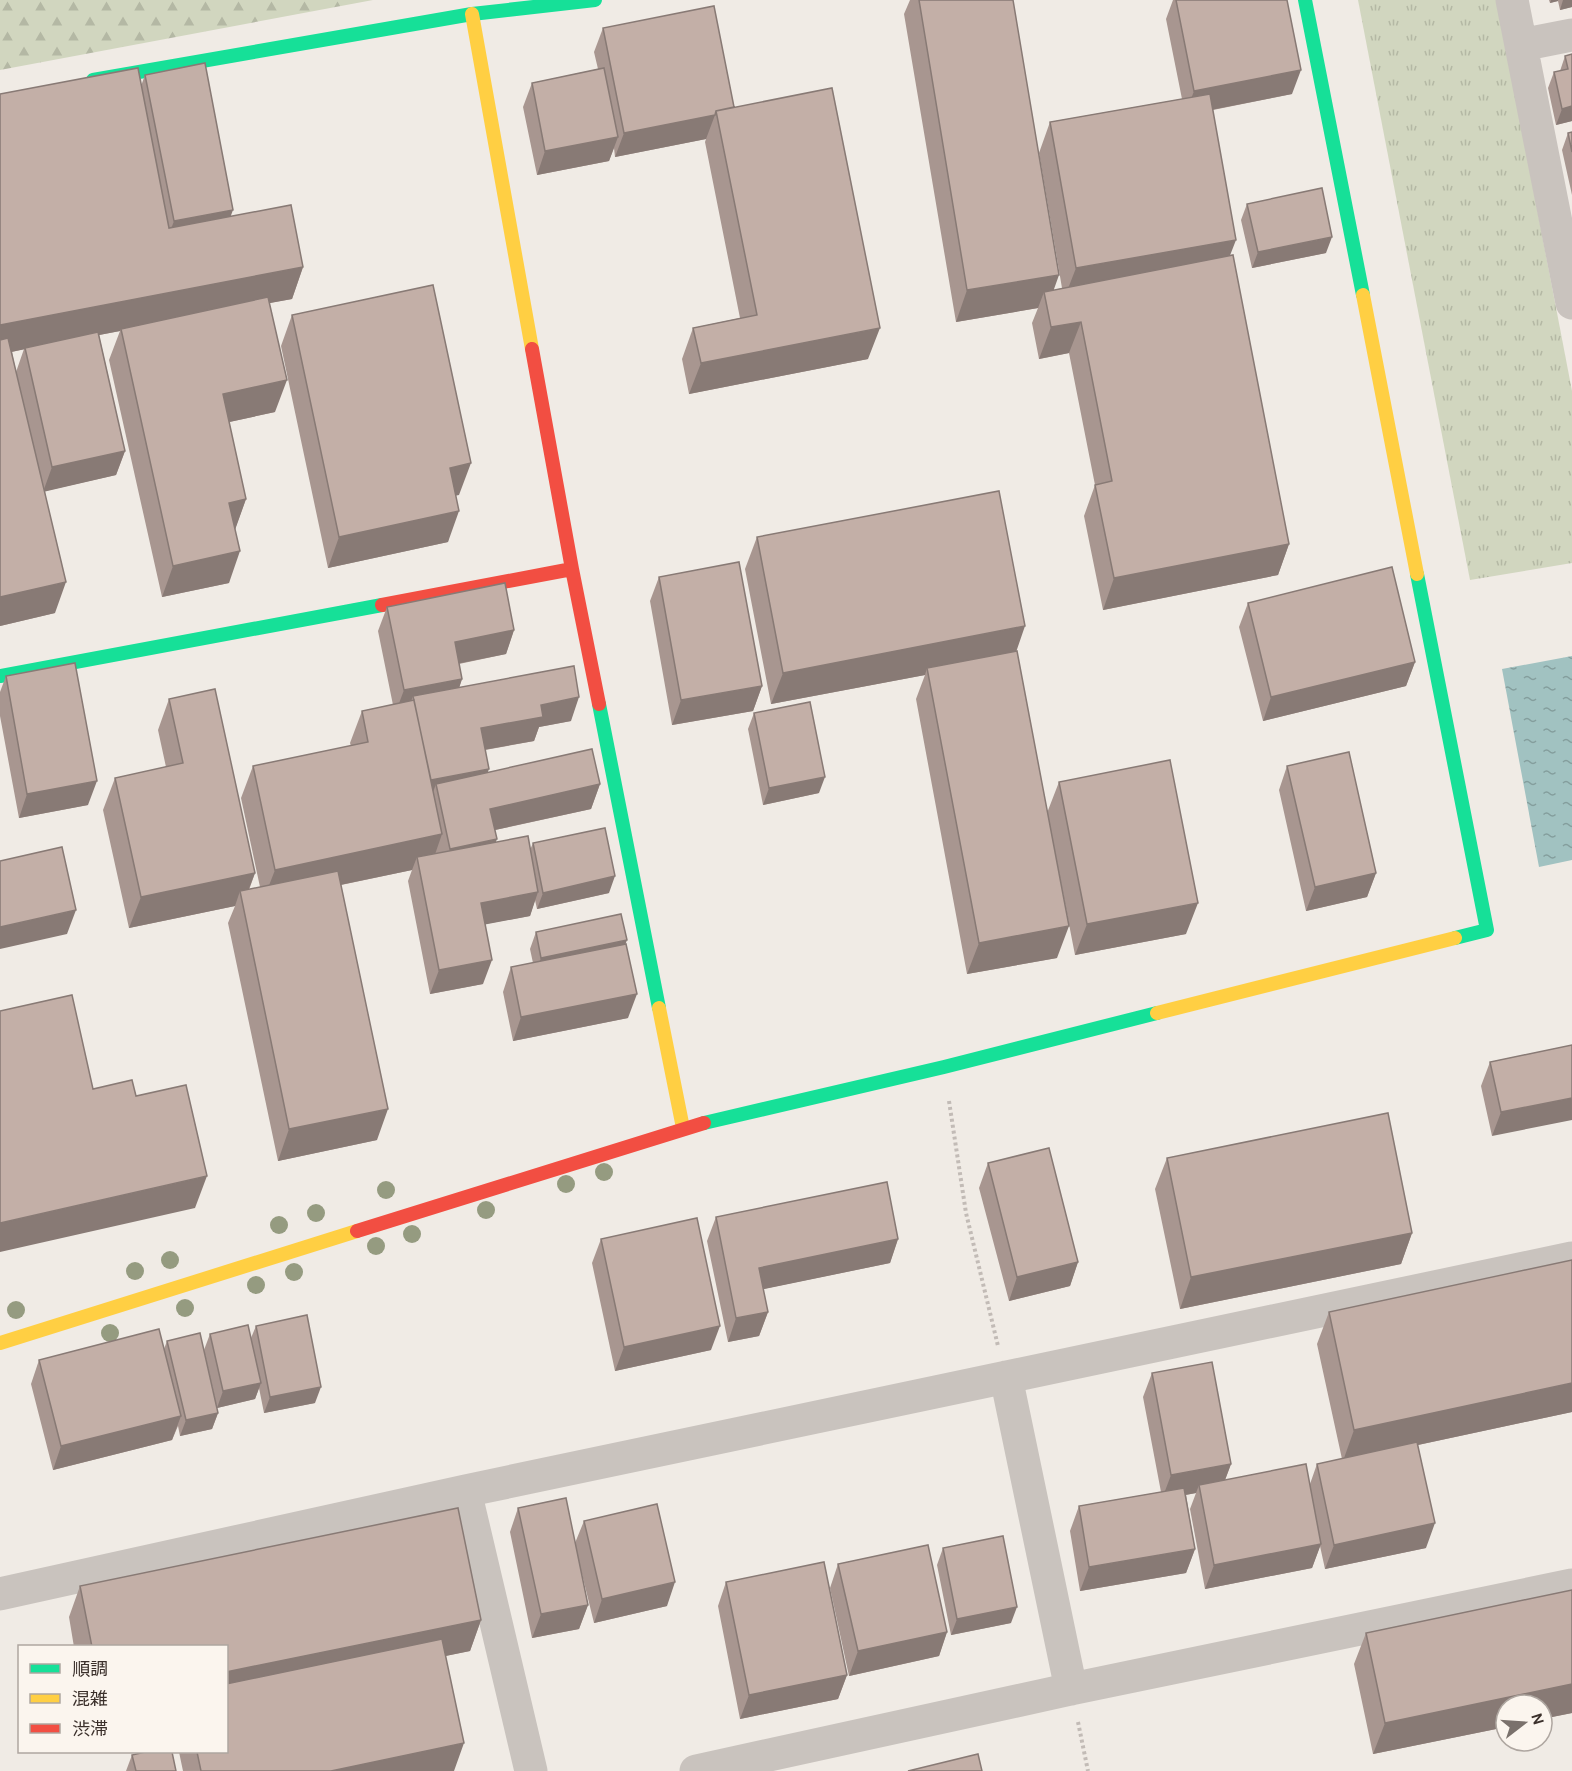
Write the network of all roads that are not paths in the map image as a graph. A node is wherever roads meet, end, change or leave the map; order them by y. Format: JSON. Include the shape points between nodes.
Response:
{"nodes":[{"id":1,"x":595,"y":0,"type":"edge"},
{"id":2,"x":1305,"y":0,"type":"edge"},
{"id":3,"x":1512,"y":0,"type":"edge"},
{"id":4,"x":471,"y":7,"type":"edge"},
{"id":5,"x":1572,"y":35,"type":"edge"},
{"id":6,"x":1521,"y":45,"type":"junction"},
{"id":7,"x":81,"y":83,"type":"edge"},
{"id":8,"x":1565,"y":231,"type":"edge"},
{"id":9,"x":1572,"y":303,"type":"edge"},
{"id":10,"x":572,"y":569,"type":"junction"},
{"id":11,"x":0,"y":676,"type":"edge"},
{"id":12,"x":683,"y":1128,"type":"junction"},
{"id":13,"x":1572,"y":1258,"type":"edge"},
{"id":14,"x":0,"y":1343,"type":"edge"},
{"id":15,"x":1006,"y":1377,"type":"junction"},
{"id":16,"x":465,"y":1491,"type":"junction"},
{"id":17,"x":1572,"y":1585,"type":"edge"},
{"id":18,"x":0,"y":1594,"type":"edge"},
{"id":19,"x":1071,"y":1689,"type":"junction"},
{"id":20,"x":531,"y":1771,"type":"edge"},
{"id":21,"x":696,"y":1771,"type":"edge"}],
"edges":[{"from":1,"to":4,"type":"street"},
{"from":2,"to":12,"type":"street","via":[[1487,930],[944,1067]]},
{"from":3,"to":6,"type":"street"},
{"from":4,"to":7,"type":"street"},
{"from":4,"to":10,"type":"street"},
{"from":5,"to":6,"type":"street"},
{"from":6,"to":8,"type":"street"},
{"from":8,"to":9,"type":"street"},
{"from":10,"to":11,"type":"street"},
{"from":10,"to":12,"type":"street"},
{"from":12,"to":14,"type":"street"},
{"from":13,"to":15,"type":"street"},
{"from":15,"to":16,"type":"street"},
{"from":15,"to":19,"type":"street"},
{"from":16,"to":18,"type":"street"},
{"from":16,"to":20,"type":"street"},
{"from":17,"to":19,"type":"street"},
{"from":19,"to":21,"type":"street"}]}
